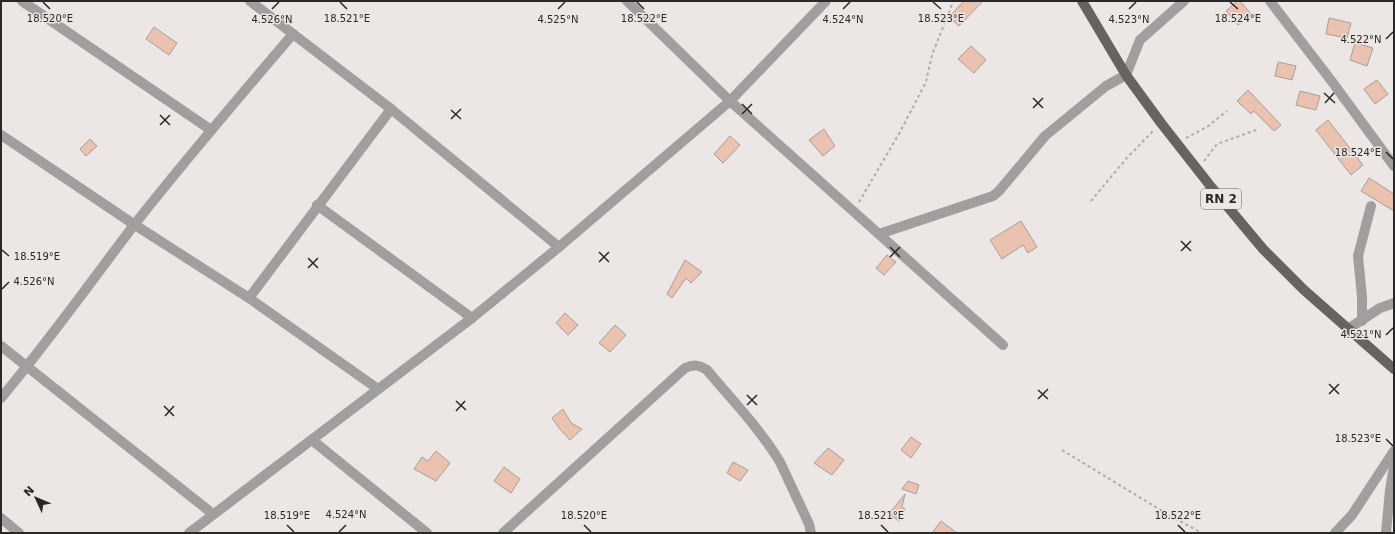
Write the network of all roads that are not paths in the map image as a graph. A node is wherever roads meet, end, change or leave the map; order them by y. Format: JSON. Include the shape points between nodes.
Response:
{"nodes":[{"id":1,"x":22,"y":1,"type":"edge"},
{"id":2,"x":250,"y":1,"type":"edge"},
{"id":3,"x":627,"y":1,"type":"edge"},
{"id":4,"x":826,"y":1,"type":"edge"},
{"id":5,"x":1184,"y":1,"type":"edge"},
{"id":6,"x":1270,"y":1,"type":"edge"},
{"id":7,"x":1084,"y":2,"type":"edge"},
{"id":8,"x":293,"y":34,"type":"junction"},
{"id":9,"x":1126,"y":75,"type":"junction"},
{"id":10,"x":730,"y":101,"type":"junction"},
{"id":11,"x":391,"y":109,"type":"junction"},
{"id":12,"x":211,"y":130,"type":"junction"},
{"id":13,"x":1,"y":135,"type":"edge"},
{"id":14,"x":1394,"y":166,"type":"edge"},
{"id":15,"x":317,"y":205,"type":"junction"},
{"id":16,"x":1371,"y":206,"type":"dead end"},
{"id":17,"x":135,"y":225,"type":"junction"},
{"id":18,"x":879,"y":234,"type":"junction"},
{"id":19,"x":559,"y":247,"type":"junction"},
{"id":20,"x":249,"y":298,"type":"junction"},
{"id":21,"x":1394,"y":303,"type":"edge"},
{"id":22,"x":472,"y":318,"type":"junction"},
{"id":23,"x":1362,"y":321,"type":"junction"},
{"id":24,"x":1348,"y":329,"type":"junction"},
{"id":25,"x":1003,"y":345,"type":"dead end"},
{"id":26,"x":1,"y":346,"type":"edge"},
{"id":27,"x":28,"y":366,"type":"junction"},
{"id":28,"x":1394,"y":369,"type":"edge"},
{"id":29,"x":378,"y":389,"type":"junction"},
{"id":30,"x":1,"y":398,"type":"edge"},
{"id":31,"x":312,"y":440,"type":"junction"},
{"id":32,"x":1394,"y":451,"type":"edge"},
{"id":33,"x":1394,"y":466,"type":"edge"},
{"id":34,"x":213,"y":514,"type":"junction"},
{"id":35,"x":1,"y":518,"type":"edge"},
{"id":36,"x":19,"y":533,"type":"edge"},
{"id":37,"x":189,"y":533,"type":"edge"},
{"id":38,"x":427,"y":533,"type":"edge"},
{"id":39,"x":503,"y":533,"type":"edge"},
{"id":40,"x":811,"y":533,"type":"edge"},
{"id":41,"x":1335,"y":533,"type":"edge"},
{"id":42,"x":1386,"y":533,"type":"edge"}],
"edges":[{"from":1,"to":12,"type":"street"},
{"from":2,"to":8,"type":"street"},
{"from":3,"to":10,"type":"street"},
{"from":4,"to":10,"type":"street"},
{"from":5,"to":9,"type":"street","via":[[1140,40]]},
{"from":6,"to":14,"type":"street"},
{"from":7,"to":9,"type":"main road","number":"RN 2"},
{"from":8,"to":11,"type":"street"},
{"from":8,"to":12,"type":"street"},
{"from":9,"to":18,"type":"street","via":[[1106,86],[1045,136],[993,196]]},
{"from":9,"to":24,"type":"main road","number":"RN 2","via":[[1176,144],[1263,248],[1304,290]]},
{"from":10,"to":18,"type":"street"},
{"from":10,"to":19,"type":"street"},
{"from":11,"to":15,"type":"street"},
{"from":11,"to":19,"type":"street"},
{"from":12,"to":17,"type":"street"},
{"from":13,"to":17,"type":"street"},
{"from":15,"to":20,"type":"street"},
{"from":15,"to":22,"type":"street"},
{"from":16,"to":23,"type":"street","via":[[1358,256]]},
{"from":17,"to":20,"type":"street"},
{"from":17,"to":27,"type":"street"},
{"from":18,"to":25,"type":"street"},
{"from":19,"to":22,"type":"street"},
{"from":20,"to":29,"type":"street"},
{"from":21,"to":23,"type":"street","via":[[1380,308]]},
{"from":22,"to":29,"type":"street"},
{"from":23,"to":24,"type":"street"},
{"from":24,"to":28,"type":"main road","number":"RN 2"},
{"from":26,"to":27,"type":"street"},
{"from":27,"to":30,"type":"street"},
{"from":27,"to":34,"type":"street"},
{"from":29,"to":31,"type":"street"},
{"from":31,"to":34,"type":"street"},
{"from":31,"to":38,"type":"street"},
{"from":32,"to":41,"type":"street","via":[[1352,515]]},
{"from":33,"to":42,"type":"street"},
{"from":34,"to":37,"type":"street"},
{"from":35,"to":36,"type":"street"},
{"from":39,"to":40,"type":"street","via":[[684,368],[699,365],[707,370],[751,422],[780,462]]}]}
